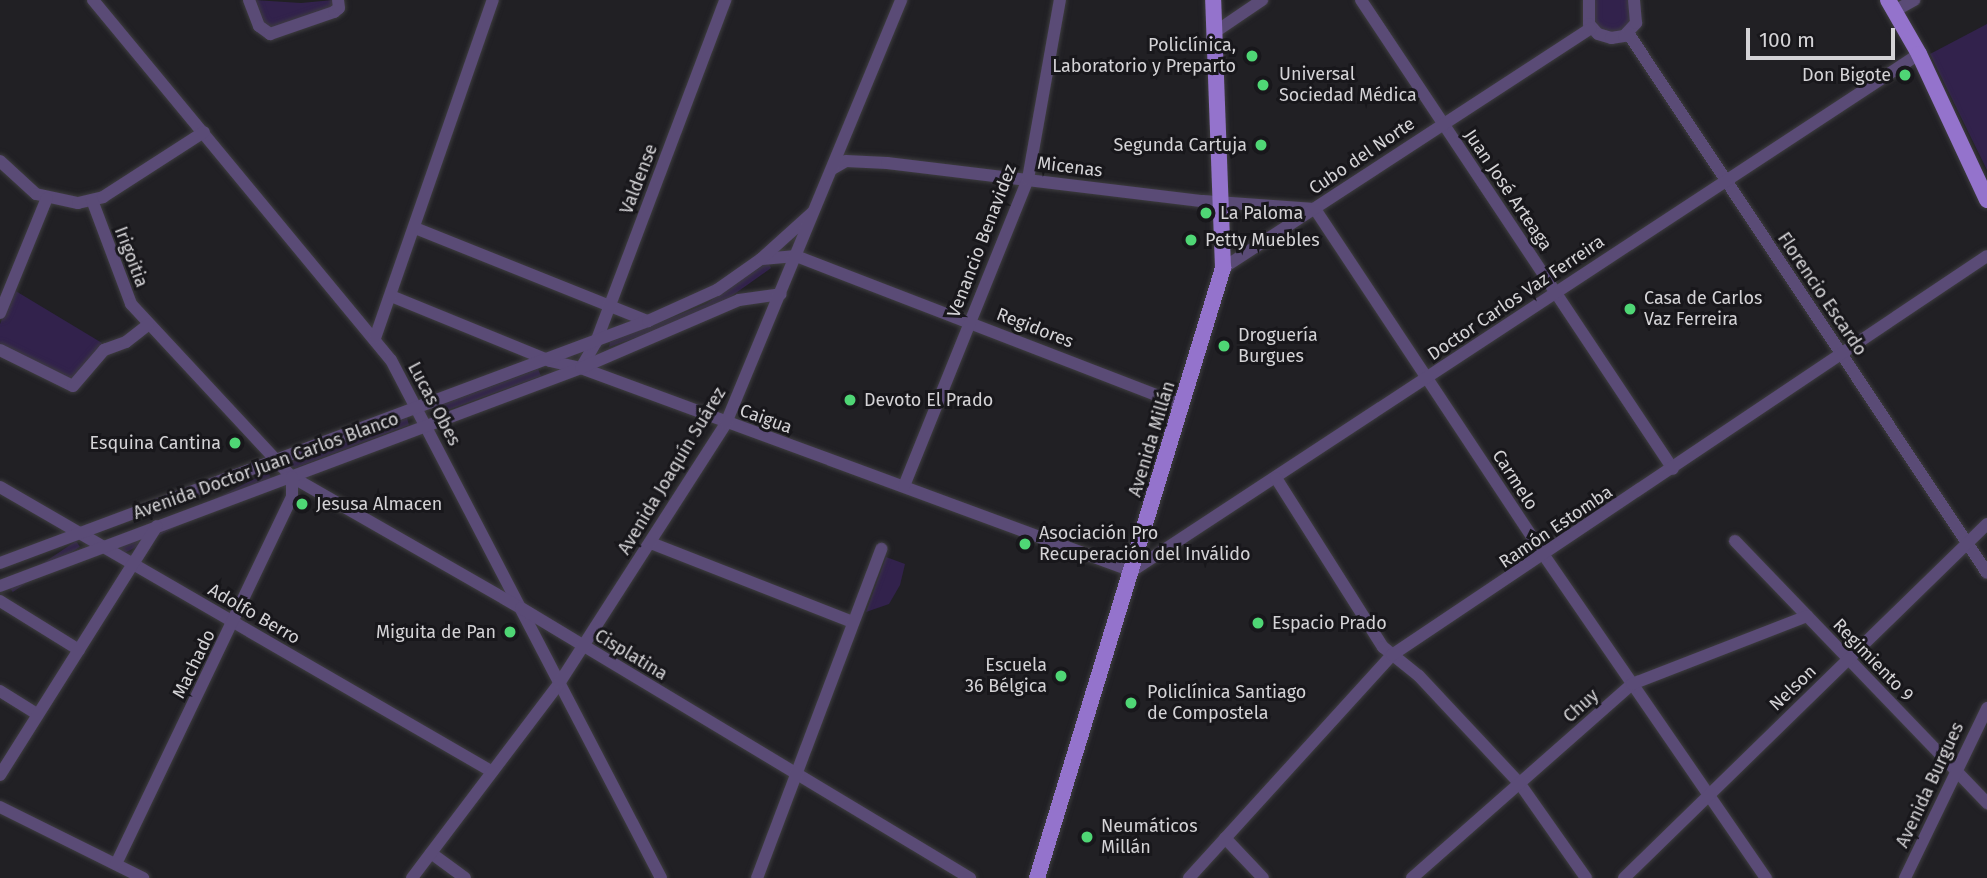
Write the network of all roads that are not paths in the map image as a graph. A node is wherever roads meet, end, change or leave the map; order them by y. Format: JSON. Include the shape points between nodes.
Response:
{"nodes":[{"id":1,"x":93,"y":0,"type":"edge"},
{"id":2,"x":250,"y":0,"type":"edge"},
{"id":3,"x":338,"y":0,"type":"edge"},
{"id":4,"x":493,"y":0,"type":"edge"},
{"id":5,"x":725,"y":0,"type":"edge"},
{"id":6,"x":901,"y":0,"type":"edge"},
{"id":7,"x":1060,"y":0,"type":"edge"},
{"id":8,"x":1213,"y":0,"type":"edge"},
{"id":9,"x":1262,"y":0,"type":"edge"},
{"id":10,"x":1361,"y":0,"type":"edge"},
{"id":11,"x":1590,"y":0,"type":"edge"},
{"id":12,"x":1634,"y":0,"type":"edge"},
{"id":13,"x":1914,"y":0,"type":"edge"},
{"id":14,"x":1892,"y":5,"type":"edge"},
{"id":15,"x":1591,"y":28,"type":"junction"},
{"id":16,"x":1215,"y":32,"type":"junction"},
{"id":17,"x":1628,"y":33,"type":"junction"},
{"id":18,"x":1919,"y":54,"type":"junction"},
{"id":19,"x":1442,"y":123,"type":"junction"},
{"id":20,"x":204,"y":132,"type":"junction"},
{"id":21,"x":0,"y":161,"type":"edge"},
{"id":22,"x":832,"y":169,"type":"junction"},
{"id":23,"x":1028,"y":179,"type":"junction"},
{"id":24,"x":1725,"y":181,"type":"junction"},
{"id":25,"x":47,"y":198,"type":"junction"},
{"id":26,"x":1223,"y":200,"type":"junction"},
{"id":27,"x":1987,"y":200,"type":"edge"},
{"id":28,"x":92,"y":201,"type":"junction"},
{"id":29,"x":1315,"y":209,"type":"junction"},
{"id":30,"x":815,"y":210,"type":"junction"},
{"id":31,"x":415,"y":228,"type":"junction"},
{"id":32,"x":796,"y":256,"type":"junction"},
{"id":33,"x":1987,"y":256,"type":"edge"},
{"id":34,"x":761,"y":259,"type":"junction"},
{"id":35,"x":1223,"y":268,"type":"junction"},
{"id":36,"x":1555,"y":292,"type":"junction"},
{"id":37,"x":781,"y":295,"type":"junction"},
{"id":38,"x":391,"y":296,"type":"junction"},
{"id":39,"x":610,"y":306,"type":"junction"},
{"id":40,"x":0,"y":313,"type":"edge"},
{"id":41,"x":648,"y":321,"type":"junction"},
{"id":42,"x":970,"y":321,"type":"junction"},
{"id":43,"x":148,"y":325,"type":"junction"},
{"id":44,"x":375,"y":338,"type":"junction"},
{"id":45,"x":596,"y":342,"type":"junction"},
{"id":46,"x":0,"y":350,"type":"edge"},
{"id":47,"x":1842,"y":356,"type":"junction"},
{"id":48,"x":550,"y":361,"type":"junction"},
{"id":49,"x":581,"y":368,"type":"junction"},
{"id":50,"x":1427,"y":379,"type":"junction"},
{"id":51,"x":1182,"y":405,"type":"junction"},
{"id":52,"x":416,"y":407,"type":"junction"},
{"id":53,"x":726,"y":423,"type":"junction"},
{"id":54,"x":425,"y":425,"type":"junction"},
{"id":55,"x":275,"y":462,"type":"junction"},
{"id":56,"x":1673,"y":469,"type":"junction"},
{"id":57,"x":292,"y":477,"type":"junction"},
{"id":58,"x":1276,"y":478,"type":"junction"},
{"id":59,"x":904,"y":486,"type":"junction"},
{"id":60,"x":0,"y":488,"type":"edge"},
{"id":61,"x":1987,"y":524,"type":"edge"},
{"id":62,"x":157,"y":526,"type":"junction"},
{"id":63,"x":79,"y":533,"type":"junction"},
{"id":64,"x":1735,"y":541,"type":"dead end"},
{"id":65,"x":651,"y":543,"type":"junction"},
{"id":66,"x":1967,"y":543,"type":"junction"},
{"id":67,"x":101,"y":546,"type":"junction"},
{"id":68,"x":881,"y":549,"type":"dead end"},
{"id":69,"x":1544,"y":556,"type":"junction"},
{"id":70,"x":0,"y":564,"type":"edge"},
{"id":71,"x":134,"y":565,"type":"junction"},
{"id":72,"x":1132,"y":570,"type":"junction"},
{"id":73,"x":1987,"y":573,"type":"edge"},
{"id":74,"x":0,"y":586,"type":"edge"},
{"id":75,"x":0,"y":601,"type":"edge"},
{"id":76,"x":521,"y":608,"type":"junction"},
{"id":77,"x":1807,"y":616,"type":"junction"},
{"id":78,"x":234,"y":622,"type":"junction"},
{"id":79,"x":853,"y":622,"type":"junction"},
{"id":80,"x":583,"y":647,"type":"junction"},
{"id":81,"x":79,"y":650,"type":"junction"},
{"id":82,"x":1392,"y":655,"type":"junction"},
{"id":83,"x":1848,"y":659,"type":"junction"},
{"id":84,"x":560,"y":682,"type":"junction"},
{"id":85,"x":1632,"y":684,"type":"junction"},
{"id":86,"x":0,"y":691,"type":"edge"},
{"id":87,"x":1987,"y":708,"type":"edge"},
{"id":88,"x":37,"y":714,"type":"junction"},
{"id":89,"x":491,"y":771,"type":"junction"},
{"id":90,"x":1956,"y":771,"type":"junction"},
{"id":91,"x":798,"y":774,"type":"junction"},
{"id":92,"x":0,"y":775,"type":"edge"},
{"id":93,"x":1520,"y":784,"type":"junction"},
{"id":94,"x":1708,"y":795,"type":"junction"},
{"id":95,"x":1987,"y":803,"type":"edge"},
{"id":96,"x":0,"y":807,"type":"edge"},
{"id":97,"x":1225,"y":838,"type":"junction"},
{"id":98,"x":431,"y":853,"type":"junction"},
{"id":99,"x":116,"y":864,"type":"junction"},
{"id":100,"x":144,"y":878,"type":"edge"},
{"id":101,"x":412,"y":878,"type":"edge"},
{"id":102,"x":465,"y":878,"type":"edge"},
{"id":103,"x":661,"y":878,"type":"edge"},
{"id":104,"x":757,"y":878,"type":"edge"},
{"id":105,"x":970,"y":878,"type":"edge"},
{"id":106,"x":1037,"y":878,"type":"edge"},
{"id":107,"x":1189,"y":878,"type":"edge"},
{"id":108,"x":1263,"y":878,"type":"edge"},
{"id":109,"x":1412,"y":878,"type":"edge"},
{"id":110,"x":1586,"y":878,"type":"edge"},
{"id":111,"x":1624,"y":878,"type":"edge"},
{"id":112,"x":1766,"y":878,"type":"edge"},
{"id":113,"x":1905,"y":878,"type":"edge"}],
"edges":[{"from":1,"to":20,"type":"street","name":"Lucas Obes"},
{"from":2,"to":3,"type":"street","via":[[264,32],[274,33],[334,12]]},
{"from":4,"to":31,"type":"street"},
{"from":5,"to":39,"type":"street","name":"Valdense"},
{"from":6,"to":22,"type":"street","name":"Avenida Joaquín Suárez"},
{"from":7,"to":23,"type":"street","name":"Venancio Benavidez"},
{"from":8,"to":16,"type":"main road","name":"Avenida Millán"},
{"from":9,"to":16,"type":"street"},
{"from":10,"to":19,"type":"street","name":"Juan José Arteaga"},
{"from":11,"to":15,"type":"street","via":[[1586,15]]},
{"from":12,"to":17,"type":"street","via":[[1637,18]]},
{"from":13,"to":14,"type":"street"},
{"from":14,"to":18,"type":"main road"},
{"from":15,"to":17,"type":"street","via":[[1606,38]]},
{"from":15,"to":19,"type":"street","name":"Cubo del Norte"},
{"from":16,"to":26,"type":"main road","name":"Avenida Millán"},
{"from":17,"to":24,"type":"street","name":"Florencio Escardo"},
{"from":18,"to":24,"type":"street","name":"Doctor Carlos Vaz Ferreira"},
{"from":18,"to":27,"type":"main road"},
{"from":19,"to":29,"type":"street","name":"Cubo del Norte"},
{"from":19,"to":36,"type":"street","name":"Juan José Arteaga"},
{"from":20,"to":28,"type":"street"},
{"from":20,"to":44,"type":"street","name":"Lucas Obes"},
{"from":21,"to":25,"type":"street","via":[[26,188]]},
{"from":22,"to":23,"type":"street","name":"Micenas","via":[[856,160]]},
{"from":22,"to":30,"type":"street","name":"Avenida Joaquín Suárez"},
{"from":23,"to":26,"type":"street","name":"Micenas"},
{"from":23,"to":42,"type":"street","name":"Venancio Benavidez"},
{"from":24,"to":36,"type":"street","name":"Doctor Carlos Vaz Ferreira"},
{"from":24,"to":47,"type":"street","name":"Florencio Escardo"},
{"from":25,"to":28,"type":"street"},
{"from":25,"to":40,"type":"street"},
{"from":26,"to":29,"type":"street"},
{"from":26,"to":35,"type":"main road","name":"Avenida Millán"},
{"from":28,"to":43,"type":"street","name":"Irigoitia","via":[[125,294]]},
{"from":29,"to":35,"type":"street","name":"Cubo del Norte"},
{"from":29,"to":50,"type":"street","name":"Carmelo"},
{"from":30,"to":32,"type":"street","name":"Avenida Joaquín Suárez"},
{"from":30,"to":34,"type":"street","name":"Avenida Doctor Juan Carlos Blanco"},
{"from":31,"to":38,"type":"street"},
{"from":31,"to":39,"type":"street"},
{"from":32,"to":34,"type":"street"},
{"from":32,"to":37,"type":"street","name":"Avenida Joaquín Suárez"},
{"from":32,"to":42,"type":"street","name":"Regidores"},
{"from":33,"to":47,"type":"street","name":"Ramón Estomba"},
{"from":34,"to":41,"type":"street","name":"Avenida Doctor Juan Carlos Blanco","via":[[717,290]]},
{"from":35,"to":51,"type":"main road","name":"Avenida Millán"},
{"from":36,"to":50,"type":"street","name":"Doctor Carlos Vaz Ferreira"},
{"from":36,"to":56,"type":"street","name":"Juan José Arteaga"},
{"from":37,"to":49,"type":"street","name":"Avenida Doctor Juan Carlos Blanco","via":[[747,297]]},
{"from":37,"to":53,"type":"street","name":"Avenida Joaquín Suárez"},
{"from":38,"to":44,"type":"street"},
{"from":38,"to":48,"type":"street","name":"Caigua"},
{"from":39,"to":41,"type":"street"},
{"from":39,"to":45,"type":"street","name":"Valdense"},
{"from":41,"to":45,"type":"street","name":"Avenida Doctor Juan Carlos Blanco"},
{"from":42,"to":51,"type":"street","name":"Regidores"},
{"from":42,"to":59,"type":"street","name":"Venancio Benavidez"},
{"from":43,"to":46,"type":"street","via":[[104,350],[73,386]]},
{"from":43,"to":55,"type":"street","name":"Irigoitia"},
{"from":44,"to":52,"type":"street","name":"Lucas Obes"},
{"from":45,"to":48,"type":"street","name":"Avenida Doctor Juan Carlos Blanco"},
{"from":45,"to":49,"type":"street","name":"Valdense"},
{"from":47,"to":56,"type":"street","name":"Ramón Estomba"},
{"from":47,"to":66,"type":"street","name":"Florencio Escardo"},
{"from":48,"to":49,"type":"street","name":"Caigua"},
{"from":48,"to":52,"type":"street","name":"Avenida Doctor Juan Carlos Blanco"},
{"from":49,"to":53,"type":"street","name":"Caigua"},
{"from":49,"to":54,"type":"street","name":"Avenida Doctor Juan Carlos Blanco"},
{"from":50,"to":58,"type":"street","name":"Doctor Carlos Vaz Ferreira"},
{"from":50,"to":69,"type":"street","name":"Carmelo"},
{"from":51,"to":72,"type":"main road","name":"Avenida Millán"},
{"from":52,"to":54,"type":"street","name":"Lucas Obes"},
{"from":52,"to":55,"type":"street","name":"Avenida Doctor Juan Carlos Blanco"},
{"from":53,"to":59,"type":"street","name":"Caigua"},
{"from":53,"to":65,"type":"street","name":"Avenida Joaquín Suárez"},
{"from":54,"to":57,"type":"street","name":"Avenida Doctor Juan Carlos Blanco"},
{"from":54,"to":76,"type":"street","name":"Lucas Obes"},
{"from":55,"to":57,"type":"street","name":"Cisplatina"},
{"from":55,"to":63,"type":"street","name":"Avenida Doctor Juan Carlos Blanco"},
{"from":56,"to":69,"type":"street","name":"Ramón Estomba"},
{"from":57,"to":62,"type":"street","name":"Avenida Doctor Juan Carlos Blanco"},
{"from":57,"to":76,"type":"street","name":"Cisplatina"},
{"from":57,"to":78,"type":"street","name":"Machado","via":[[292,496]]},
{"from":58,"to":72,"type":"street","name":"Doctor Carlos Vaz Ferreira"},
{"from":58,"to":82,"type":"street"},
{"from":59,"to":72,"type":"street","name":"Caigua"},
{"from":60,"to":63,"type":"street","name":"Adolfo Berro"},
{"from":61,"to":66,"type":"street","name":"Nelson"},
{"from":62,"to":67,"type":"street","name":"Avenida Doctor Juan Carlos Blanco"},
{"from":62,"to":71,"type":"street"},
{"from":63,"to":67,"type":"street","name":"Adolfo Berro"},
{"from":63,"to":70,"type":"street","name":"Avenida Doctor Juan Carlos Blanco"},
{"from":64,"to":77,"type":"street","name":"Regimiento 9"},
{"from":65,"to":79,"type":"street"},
{"from":65,"to":80,"type":"street","name":"Avenida Joaquín Suárez"},
{"from":66,"to":73,"type":"street","name":"Florencio Escardo"},
{"from":66,"to":83,"type":"street","name":"Nelson"},
{"from":67,"to":71,"type":"street","name":"Adolfo Berro"},
{"from":67,"to":74,"type":"street","name":"Avenida Doctor Juan Carlos Blanco"},
{"from":68,"to":79,"type":"street"},
{"from":69,"to":82,"type":"street","name":"Ramón Estomba"},
{"from":69,"to":85,"type":"street","name":"Carmelo"},
{"from":71,"to":78,"type":"street","name":"Adolfo Berro"},
{"from":71,"to":81,"type":"street"},
{"from":72,"to":106,"type":"main road","name":"Avenida Millán"},
{"from":75,"to":81,"type":"street"},
{"from":76,"to":80,"type":"street","name":"Cisplatina"},
{"from":76,"to":84,"type":"street","name":"Lucas Obes"},
{"from":77,"to":83,"type":"street","name":"Regimiento 9"},
{"from":77,"to":85,"type":"street","name":"Chuy"},
{"from":78,"to":89,"type":"street","name":"Adolfo Berro"},
{"from":78,"to":99,"type":"street","name":"Machado"},
{"from":79,"to":91,"type":"street"},
{"from":80,"to":84,"type":"street","name":"Avenida Joaquín Suárez"},
{"from":80,"to":91,"type":"street","name":"Cisplatina"},
{"from":81,"to":88,"type":"street"},
{"from":82,"to":93,"type":"street","via":[[1419,676]]},
{"from":82,"to":97,"type":"street","name":"Ramón Estomba"},
{"from":83,"to":90,"type":"street","name":"Regimiento 9"},
{"from":83,"to":94,"type":"street","name":"Nelson"},
{"from":84,"to":89,"type":"street","name":"Avenida Joaquín Suárez"},
{"from":84,"to":103,"type":"street","name":"Lucas Obes"},
{"from":85,"to":93,"type":"street","name":"Chuy"},
{"from":85,"to":94,"type":"street","name":"Carmelo"},
{"from":86,"to":88,"type":"street"},
{"from":87,"to":90,"type":"street","name":"Avenida Burgues"},
{"from":88,"to":92,"type":"street"},
{"from":89,"to":98,"type":"street","name":"Avenida Joaquín Suárez"},
{"from":90,"to":95,"type":"street","name":"Regimiento 9"},
{"from":90,"to":113,"type":"street","name":"Avenida Burgues"},
{"from":91,"to":104,"type":"street"},
{"from":91,"to":105,"type":"street","name":"Cisplatina"},
{"from":93,"to":109,"type":"street","name":"Chuy"},
{"from":93,"to":110,"type":"street"},
{"from":94,"to":111,"type":"street","name":"Nelson"},
{"from":94,"to":112,"type":"street","name":"Carmelo"},
{"from":96,"to":99,"type":"street"},
{"from":97,"to":107,"type":"street","name":"Ramón Estomba"},
{"from":97,"to":108,"type":"street"},
{"from":98,"to":101,"type":"street","name":"Avenida Joaquín Suárez"},
{"from":98,"to":102,"type":"street"},
{"from":99,"to":100,"type":"street"}]}
